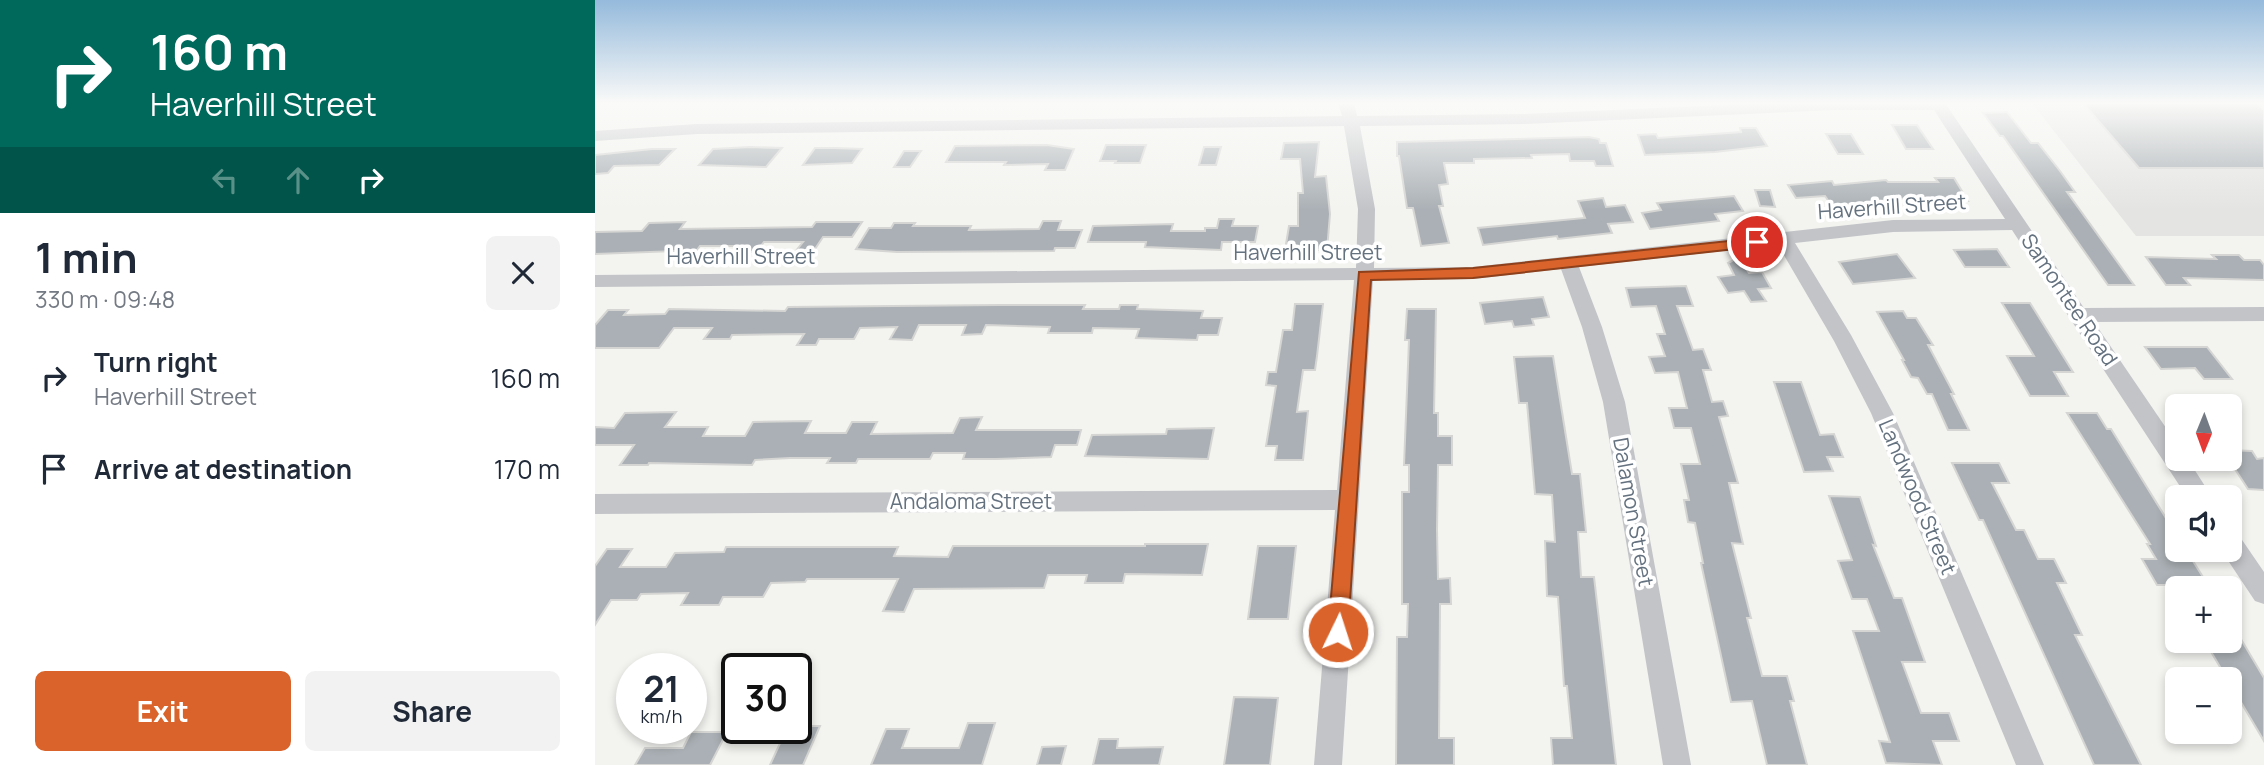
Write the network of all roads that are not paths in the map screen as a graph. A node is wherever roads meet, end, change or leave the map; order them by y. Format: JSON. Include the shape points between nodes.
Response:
{"nodes":[{"id":1,"x":1355,"y":139,"type":"edge"},
{"id":2,"x":1961,"y":139,"type":"edge"},
{"id":3,"x":2018,"y":223,"type":"junction"},
{"id":4,"x":1784,"y":239,"type":"junction"},
{"id":5,"x":1568,"y":264,"type":"junction"},
{"id":6,"x":1364,"y":275,"type":"junction"},
{"id":7,"x":595,"y":281,"type":"edge"},
{"id":8,"x":2264,"y":314,"type":"edge"},
{"id":9,"x":2078,"y":315,"type":"junction"},
{"id":10,"x":2192,"y":485,"type":"edge"},
{"id":11,"x":1348,"y":500,"type":"junction"},
{"id":12,"x":595,"y":504,"type":"edge"},
{"id":13,"x":2242,"y":560,"type":"edge"},
{"id":14,"x":2264,"y":593,"type":"edge"},
{"id":15,"x":1328,"y":765,"type":"edge"},
{"id":16,"x":1677,"y":765,"type":"edge"},
{"id":17,"x":2029,"y":765,"type":"edge"}],
"edges":[{"from":1,"to":6,"type":"street","via":[[1367,203],[1369,241]]},
{"from":2,"to":3,"type":"street","name":"Samontee Road"},
{"from":3,"to":4,"type":"street","name":"Haverhill Street","via":[[1893,226]]},
{"from":3,"to":9,"type":"street","name":"Samontee Road"},
{"from":4,"to":5,"type":"street","name":"Haverhill Street"},
{"from":4,"to":17,"type":"street","name":"Landwood Street","via":[[1882,413]]},
{"from":5,"to":6,"type":"street","name":"Haverhill Street","via":[[1473,273]]},
{"from":5,"to":16,"type":"street","name":"Dalamon Street","via":[[1614,402]]},
{"from":6,"to":7,"type":"street","name":"Haverhill Street"},
{"from":6,"to":11,"type":"street"},
{"from":8,"to":9,"type":"street"},
{"from":9,"to":10,"type":"street","name":"Samontee Road"},
{"from":11,"to":12,"type":"street","name":"Andaloma Street"},
{"from":11,"to":15,"type":"street"},
{"from":13,"to":14,"type":"street"}]}
